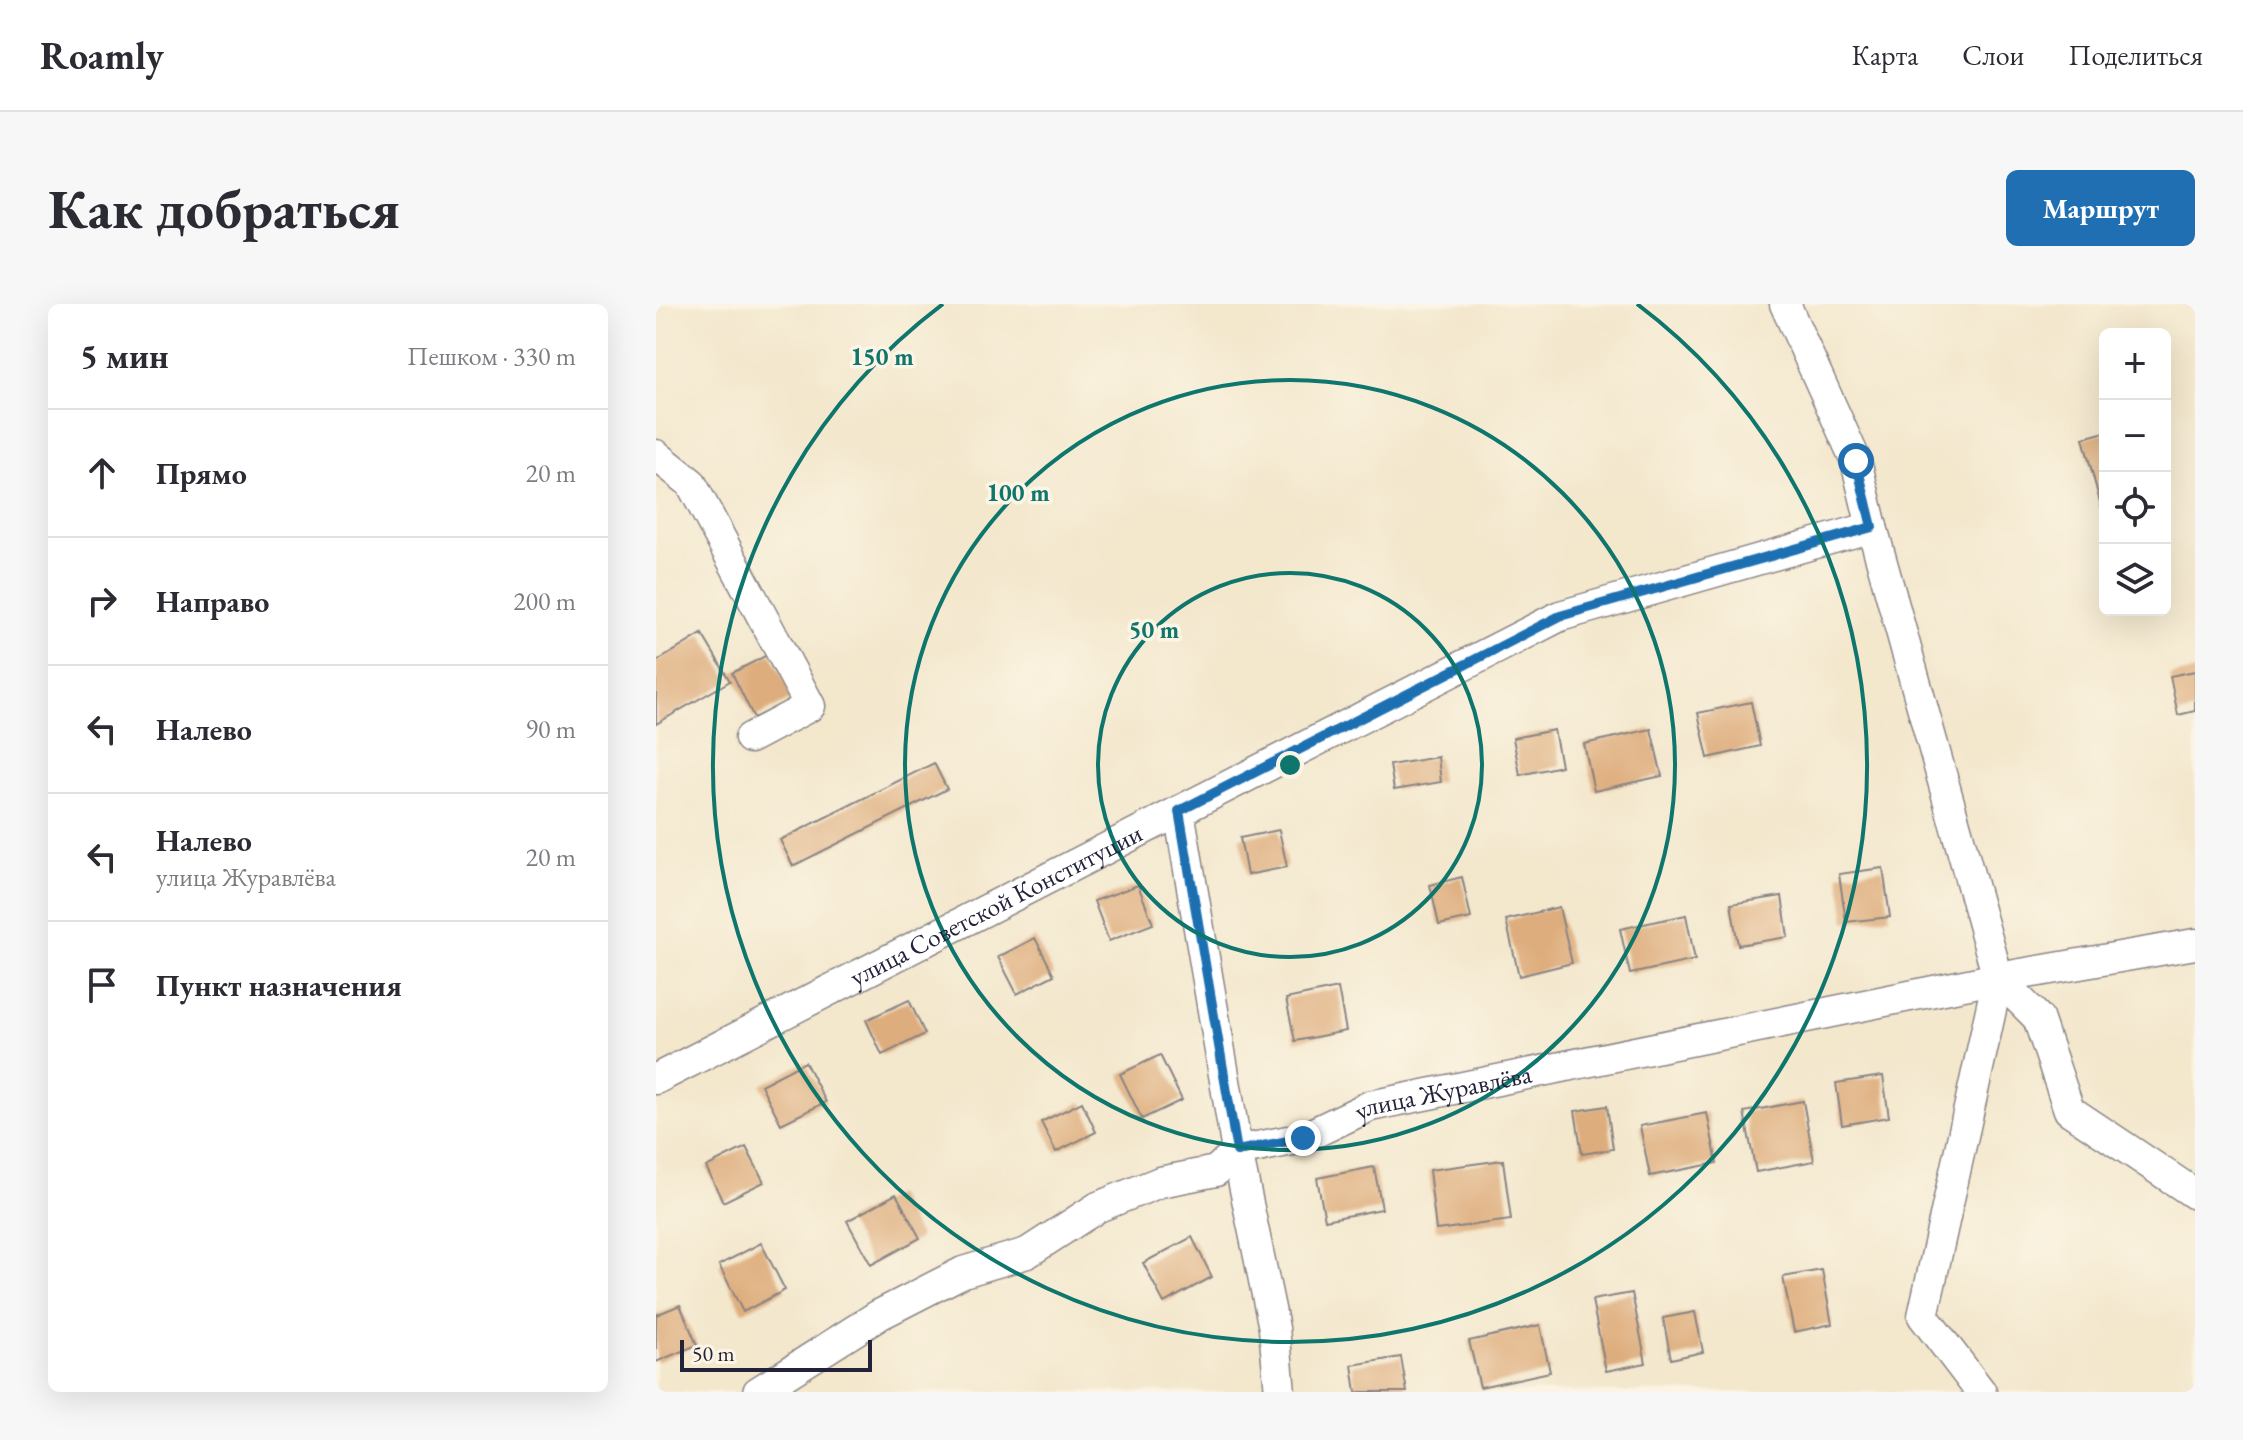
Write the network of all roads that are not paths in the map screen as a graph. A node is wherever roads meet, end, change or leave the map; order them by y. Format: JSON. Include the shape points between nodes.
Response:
{"nodes":[{"id":1,"x":1785,"y":304,"type":"edge"},
{"id":2,"x":656,"y":455,"type":"edge"},
{"id":3,"x":1872,"y":527,"type":"junction"},
{"id":4,"x":750,"y":738,"type":"dead end"},
{"id":5,"x":1179,"y":811,"type":"junction"},
{"id":6,"x":2195,"y":944,"type":"edge"},
{"id":7,"x":1998,"y":978,"type":"junction"},
{"id":8,"x":656,"y":1079,"type":"edge"},
{"id":9,"x":1237,"y":1151,"type":"junction"},
{"id":10,"x":2195,"y":1194,"type":"edge"},
{"id":11,"x":758,"y":1392,"type":"edge"},
{"id":12,"x":1280,"y":1392,"type":"edge"},
{"id":13,"x":1981,"y":1392,"type":"edge"}],
"edges":[{"from":1,"to":3,"type":"street","via":[[1856,461]]},
{"from":2,"to":4,"type":"street","via":[[691,483],[810,706]]},
{"from":3,"to":5,"type":"street","name":"улица Советской Конституции","via":[[1560,616]]},
{"from":3,"to":7,"type":"street"},
{"from":5,"to":8,"type":"street","name":"улица Советской Конституции"},
{"from":5,"to":9,"type":"street"},
{"from":6,"to":7,"type":"street","name":"улица Журавлёва"},
{"from":7,"to":9,"type":"street","name":"улица Журавлёва","via":[[1370,1106],[1303,1138]]},
{"from":7,"to":10,"type":"street","via":[[2038,1018],[2069,1110]]},
{"from":7,"to":13,"type":"street","via":[[1923,1316]]},
{"from":9,"to":11,"type":"street","name":"улица Журавлёва","via":[[1216,1171],[1160,1182],[1098,1207],[1027,1253],[963,1272],[879,1315]]},
{"from":9,"to":12,"type":"street","via":[[1274,1328]]}]}
